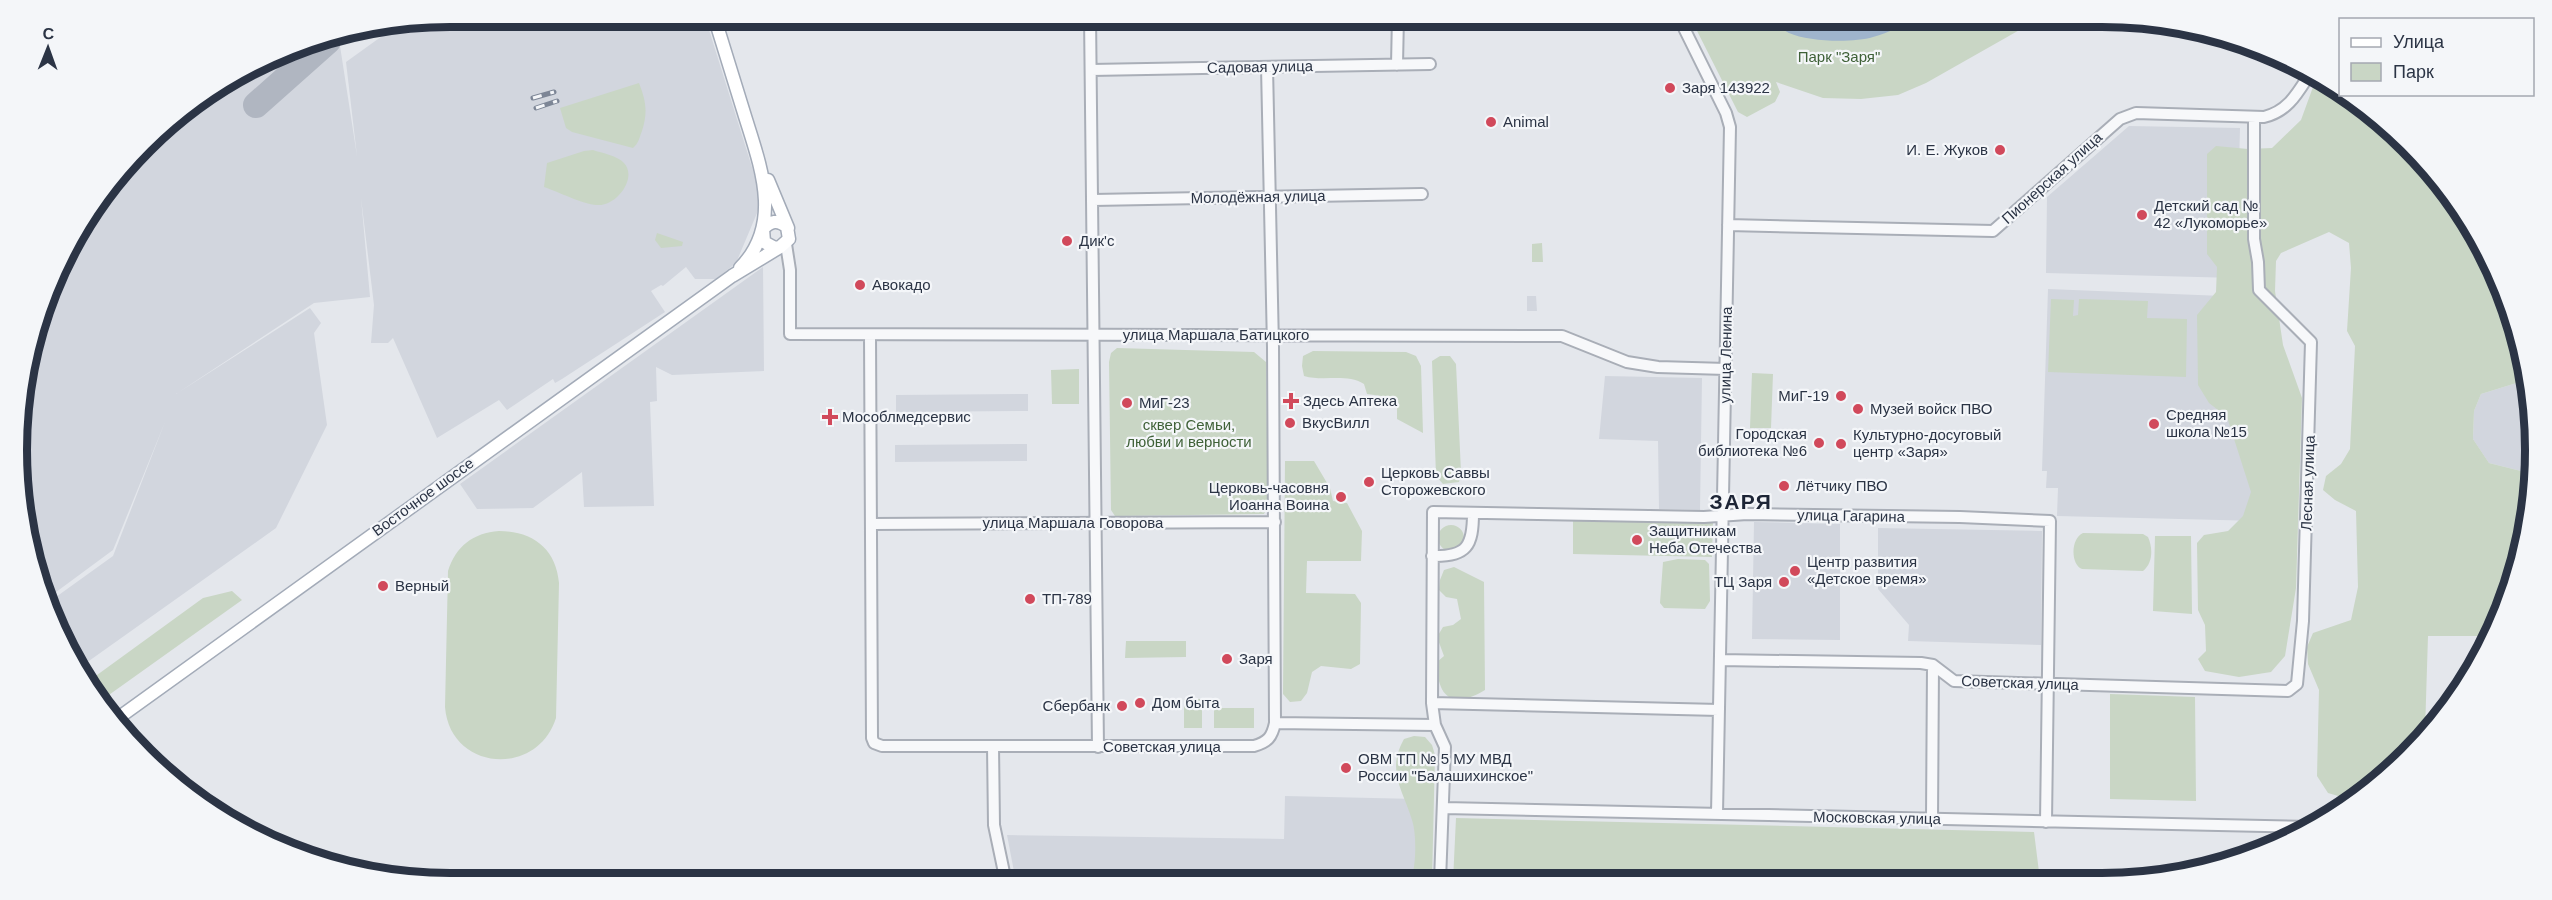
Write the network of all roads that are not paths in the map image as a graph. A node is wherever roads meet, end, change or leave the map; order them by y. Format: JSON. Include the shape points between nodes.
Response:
{"nodes":[{"id":1,"x":717,"y":27,"type":"edge"},
{"id":2,"x":1090,"y":27,"type":"edge"},
{"id":3,"x":1398,"y":27,"type":"edge"},
{"id":4,"x":1683,"y":27,"type":"edge"},
{"id":5,"x":1430,"y":64,"type":"dead end"},
{"id":6,"x":1397,"y":65,"type":"junction"},
{"id":7,"x":1267,"y":67,"type":"junction"},
{"id":8,"x":1091,"y":70,"type":"junction"},
{"id":9,"x":2306,"y":80,"type":"edge"},
{"id":10,"x":2259,"y":117,"type":"junction"},
{"id":11,"x":757,"y":153,"type":"junction"},
{"id":12,"x":1422,"y":194,"type":"dead end"},
{"id":13,"x":1271,"y":196,"type":"junction"},
{"id":14,"x":1093,"y":200,"type":"junction"},
{"id":15,"x":1728,"y":225,"type":"junction"},
{"id":16,"x":763,"y":229,"type":"junction"},
{"id":17,"x":785,"y":241,"type":"junction"},
{"id":18,"x":732,"y":276,"type":"junction"},
{"id":19,"x":1095,"y":334,"type":"junction"},
{"id":20,"x":870,"y":335,"type":"junction"},
{"id":21,"x":1273,"y":335,"type":"junction"},
{"id":22,"x":1726,"y":369,"type":"junction"},
{"id":23,"x":1473,"y":513,"type":"junction"},
{"id":24,"x":1723,"y":516,"type":"junction"},
{"id":25,"x":1275,"y":522,"type":"junction"},
{"id":26,"x":1097,"y":523,"type":"junction"},
{"id":27,"x":871,"y":524,"type":"junction"},
{"id":28,"x":1432,"y":556,"type":"junction"},
{"id":29,"x":1720,"y":660,"type":"junction"},
{"id":30,"x":1933,"y":665,"type":"junction"},
{"id":31,"x":2048,"y":684,"type":"junction"},
{"id":32,"x":2288,"y":691,"type":"joint"},
{"id":33,"x":1432,"y":703,"type":"junction"},
{"id":34,"x":1719,"y":710,"type":"junction"},
{"id":35,"x":121,"y":716,"type":"edge"},
{"id":36,"x":1275,"y":723,"type":"junction"},
{"id":37,"x":1435,"y":725,"type":"junction"},
{"id":38,"x":993,"y":746,"type":"junction"},
{"id":39,"x":1098,"y":747,"type":"junction"},
{"id":40,"x":1444,"y":808,"type":"junction"},
{"id":41,"x":1717,"y":814,"type":"junction"},
{"id":42,"x":1932,"y":819,"type":"junction"},
{"id":43,"x":2046,"y":822,"type":"junction"},
{"id":44,"x":2293,"y":827,"type":"edge"},
{"id":45,"x":1004,"y":873,"type":"edge"},
{"id":46,"x":1440,"y":873,"type":"edge"}],
"edges":[{"from":1,"to":11,"type":"main road","name":"Восточное шоссе"},
{"from":2,"to":8,"type":"street"},
{"from":3,"to":6,"type":"street"},
{"from":4,"to":15,"type":"street","name":"улица Ленина","via":[[1730,127]]},
{"from":5,"to":6,"type":"street","name":"Садовая улица"},
{"from":6,"to":7,"type":"street","name":"Садовая улица"},
{"from":7,"to":8,"type":"street","name":"Садовая улица"},
{"from":7,"to":13,"type":"street"},
{"from":8,"to":14,"type":"street"},
{"from":9,"to":10,"type":"street","via":[[2288,106],[2277,114]]},
{"from":10,"to":15,"type":"street","name":"Пионерская улица","via":[[2136,113],[2120,119],[1993,231]]},
{"from":10,"to":32,"type":"street","name":"Лесная улица","via":[[2254,239],[2259,290],[2311,342],[2303,621],[2297,684]]},
{"from":11,"to":16,"type":"main road","name":"Восточное шоссе","via":[[766,202]]},
{"from":11,"to":17,"type":"main road","name":"Восточное шоссе"},
{"from":12,"to":13,"type":"street","name":"Молодёжная улица"},
{"from":13,"to":14,"type":"street","name":"Молодёжная улица"},
{"from":13,"to":21,"type":"street"},
{"from":14,"to":19,"type":"street"},
{"from":15,"to":22,"type":"street","name":"улица Ленина"},
{"from":16,"to":17,"type":"main road","via":[[768,245]]},
{"from":16,"to":17,"type":"main road","via":[[776,221],[782,223]]},
{"from":16,"to":18,"type":"main road","name":"Восточное шоссе"},
{"from":17,"to":18,"type":"main road","name":"Восточное шоссе"},
{"from":17,"to":20,"type":"street","name":"улица Маршала Батицкого","via":[[790,270],[790,334]]},
{"from":18,"to":35,"type":"main road","name":"Восточное шоссе"},
{"from":19,"to":20,"type":"street","name":"улица Маршала Батицкого"},
{"from":19,"to":21,"type":"street","name":"улица Маршала Батицкого"},
{"from":19,"to":26,"type":"street"},
{"from":20,"to":27,"type":"street"},
{"from":21,"to":22,"type":"street","name":"улица Маршала Батицкого","via":[[1562,336],[1627,362]]},
{"from":21,"to":25,"type":"street"},
{"from":22,"to":24,"type":"street","name":"улица Ленина"},
{"from":23,"to":24,"type":"street","name":"улица Гагарина"},
{"from":23,"to":28,"type":"street","via":[[1473,532],[1466,548],[1451,556]]},
{"from":23,"to":28,"type":"street","name":"улица Гагарина","via":[[1433,512]]},
{"from":24,"to":29,"type":"street","name":"улица Ленина"},
{"from":24,"to":31,"type":"street","name":"улица Гагарина","via":[[2046,520],[2051,525]]},
{"from":25,"to":26,"type":"street","name":"улица Маршала Говорова"},
{"from":25,"to":36,"type":"street"},
{"from":26,"to":27,"type":"street","name":"улица Маршала Говорова"},
{"from":26,"to":39,"type":"street"},
{"from":27,"to":38,"type":"street","name":"Советская улица","via":[[874,743]]},
{"from":28,"to":33,"type":"street"},
{"from":29,"to":30,"type":"street","name":"Советская улица"},
{"from":29,"to":34,"type":"street","name":"улица Ленина"},
{"from":30,"to":31,"type":"street","name":"Советская улица","via":[[1954,681]]},
{"from":30,"to":42,"type":"street"},
{"from":31,"to":32,"type":"street","name":"Советская улица"},
{"from":31,"to":43,"type":"street"},
{"from":33,"to":34,"type":"street"},
{"from":33,"to":37,"type":"street"},
{"from":34,"to":41,"type":"street","name":"улица Ленина"},
{"from":36,"to":37,"type":"street"},
{"from":36,"to":39,"type":"street","name":"Советская улица","via":[[1267,742],[1254,746]]},
{"from":37,"to":40,"type":"street","via":[[1444,747]]},
{"from":38,"to":39,"type":"street","name":"Советская улица"},
{"from":38,"to":45,"type":"street","via":[[994,825]]},
{"from":40,"to":41,"type":"street","name":"Московская улица"},
{"from":40,"to":46,"type":"street"},
{"from":41,"to":42,"type":"street","name":"Московская улица"},
{"from":42,"to":43,"type":"street","name":"Московская улица"},
{"from":43,"to":44,"type":"street","name":"Московская улица"}]}
